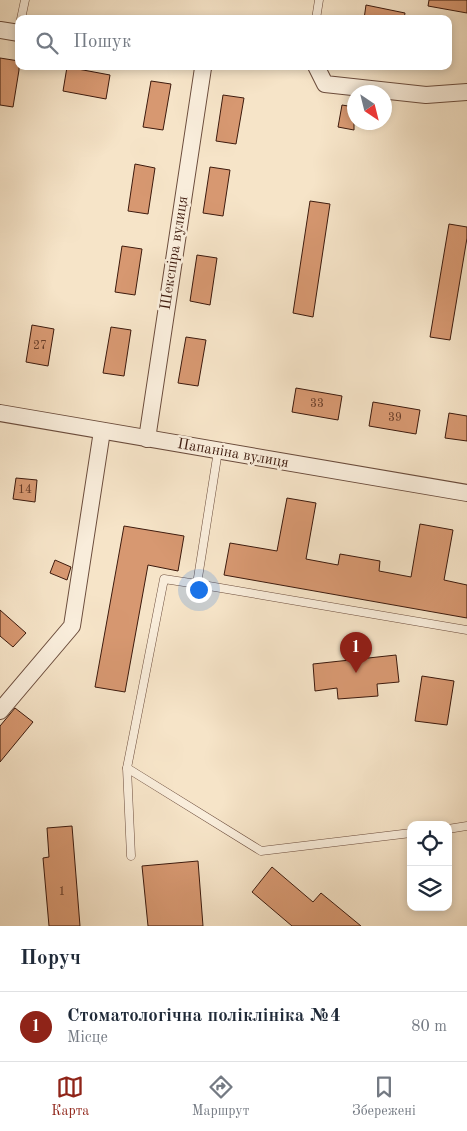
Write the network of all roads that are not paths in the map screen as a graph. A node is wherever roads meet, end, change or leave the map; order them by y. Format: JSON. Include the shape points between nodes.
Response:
{"nodes":[{"id":1,"x":25,"y":0,"type":"edge"},
{"id":2,"x":319,"y":0,"type":"edge"},
{"id":3,"x":22,"y":15,"type":"edge"},
{"id":4,"x":317,"y":15,"type":"edge"},
{"id":5,"x":0,"y":30,"type":"edge"},
{"id":6,"x":15,"y":32,"type":"edge"},
{"id":7,"x":201,"y":70,"type":"edge"},
{"id":8,"x":318,"y":70,"type":"edge"},
{"id":9,"x":467,"y":92,"type":"edge"},
{"id":10,"x":0,"y":413,"type":"edge"},
{"id":11,"x":102,"y":430,"type":"junction"},
{"id":12,"x":147,"y":439,"type":"junction"},
{"id":13,"x":218,"y":451,"type":"junction"},
{"id":14,"x":467,"y":493,"type":"edge"},
{"id":15,"x":197,"y":584,"type":"junction"},
{"id":16,"x":467,"y":630,"type":"edge"},
{"id":17,"x":0,"y":711,"type":"edge"},
{"id":18,"x":127,"y":768,"type":"junction"},
{"id":19,"x":467,"y":826,"type":"edge"},
{"id":20,"x":452,"y":828,"type":"edge"},
{"id":21,"x":407,"y":833,"type":"edge"},
{"id":22,"x":131,"y":856,"type":"dead end"}],
"edges":[{"from":1,"to":3,"type":"lane"},
{"from":2,"to":4,"type":"lane"},
{"from":5,"to":6,"type":"street"},
{"from":7,"to":12,"type":"street","name":"Шекспіра вулиця"},
{"from":8,"to":9,"type":"street","via":[[325,84],[426,96]]},
{"from":10,"to":11,"type":"street","name":"Папаніна вулиця"},
{"from":11,"to":12,"type":"street","name":"Папаніна вулиця"},
{"from":11,"to":17,"type":"street","via":[[72,626]]},
{"from":12,"to":13,"type":"street","name":"Папаніна вулиця"},
{"from":13,"to":14,"type":"street","name":"Папаніна вулиця"},
{"from":13,"to":15,"type":"lane"},
{"from":15,"to":16,"type":"lane"},
{"from":15,"to":18,"type":"lane","via":[[164,579]]},
{"from":18,"to":21,"type":"lane","via":[[261,851]]},
{"from":18,"to":22,"type":"lane"},
{"from":19,"to":20,"type":"lane"}]}
